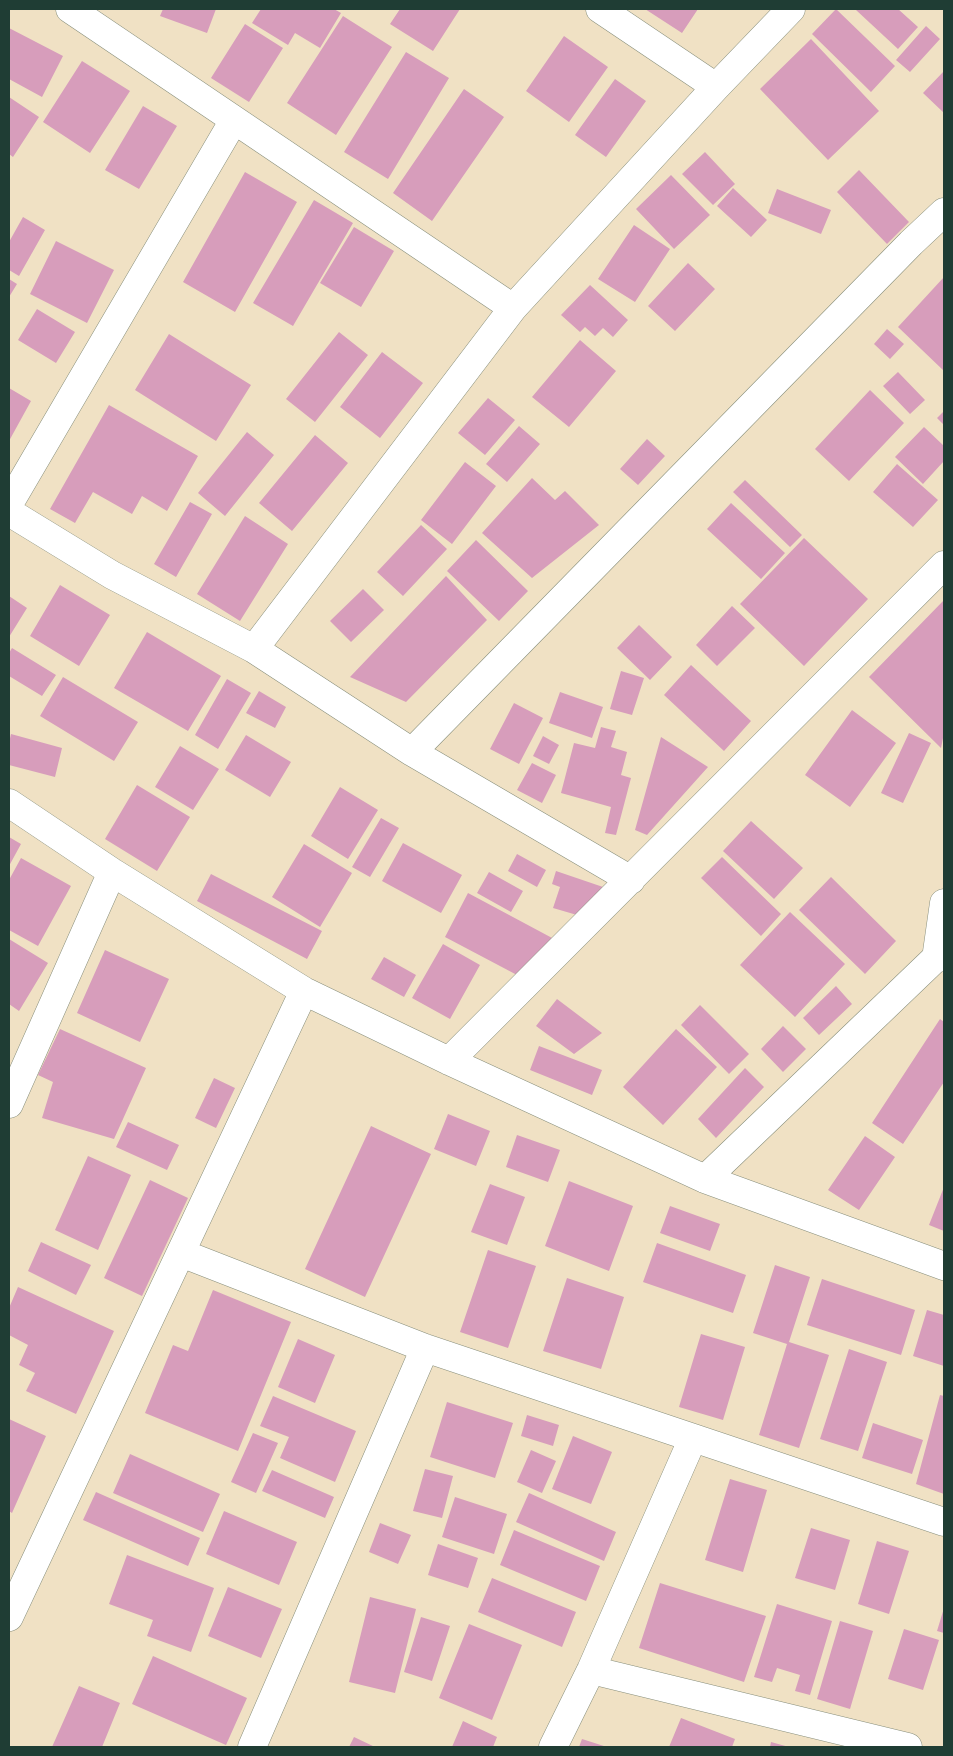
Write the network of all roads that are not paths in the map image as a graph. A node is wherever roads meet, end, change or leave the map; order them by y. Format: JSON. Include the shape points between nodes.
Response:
{"nodes":[{"id":1,"x":70,"y":9,"type":"edge"},
{"id":2,"x":600,"y":9,"type":"edge"},
{"id":3,"x":791,"y":9,"type":"edge"},
{"id":4,"x":716,"y":87,"type":"junction"},
{"id":5,"x":234,"y":120,"type":"junction"},
{"id":6,"x":944,"y":212,"type":"edge"},
{"id":7,"x":513,"y":308,"type":"junction"},
{"id":8,"x":9,"y":504,"type":"edge"},
{"id":9,"x":9,"y":512,"type":"edge"},
{"id":10,"x":944,"y":564,"type":"edge"},
{"id":11,"x":254,"y":649,"type":"junction"},
{"id":12,"x":412,"y":752,"type":"junction"},
{"id":13,"x":9,"y":803,"type":"edge"},
{"id":14,"x":112,"y":872,"type":"junction"},
{"id":15,"x":631,"y":880,"type":"junction"},
{"id":16,"x":944,"y":903,"type":"edge"},
{"id":17,"x":940,"y":954,"type":"edge"},
{"id":18,"x":304,"y":991,"type":"junction"},
{"id":19,"x":449,"y":1062,"type":"junction"},
{"id":20,"x":9,"y":1104,"type":"edge"},
{"id":21,"x":705,"y":1179,"type":"junction"},
{"id":22,"x":181,"y":1253,"type":"junction"},
{"id":23,"x":944,"y":1266,"type":"edge"},
{"id":24,"x":425,"y":1348,"type":"junction"},
{"id":25,"x":693,"y":1438,"type":"junction"},
{"id":26,"x":944,"y":1522,"type":"edge"},
{"id":27,"x":9,"y":1617,"type":"edge"},
{"id":28,"x":591,"y":1670,"type":"junction"},
{"id":29,"x":252,"y":1747,"type":"edge"},
{"id":30,"x":553,"y":1747,"type":"edge"},
{"id":31,"x":908,"y":1747,"type":"edge"}],
"edges":[{"from":1,"to":5,"type":"street"},
{"from":2,"to":4,"type":"street"},
{"from":3,"to":4,"type":"street"},
{"from":4,"to":7,"type":"street"},
{"from":5,"to":7,"type":"street"},
{"from":5,"to":8,"type":"street"},
{"from":6,"to":12,"type":"street"},
{"from":7,"to":11,"type":"street"},
{"from":9,"to":11,"type":"street","via":[[112,575]]},
{"from":10,"to":15,"type":"street"},
{"from":11,"to":12,"type":"street"},
{"from":12,"to":15,"type":"street"},
{"from":13,"to":14,"type":"street"},
{"from":14,"to":18,"type":"street"},
{"from":14,"to":20,"type":"street"},
{"from":15,"to":19,"type":"street"},
{"from":16,"to":17,"type":"street"},
{"from":17,"to":21,"type":"street"},
{"from":18,"to":19,"type":"street"},
{"from":18,"to":22,"type":"street"},
{"from":19,"to":21,"type":"street"},
{"from":21,"to":23,"type":"street"},
{"from":22,"to":24,"type":"street"},
{"from":22,"to":27,"type":"street"},
{"from":24,"to":25,"type":"street"},
{"from":24,"to":29,"type":"street"},
{"from":25,"to":26,"type":"street"},
{"from":25,"to":28,"type":"street"},
{"from":28,"to":30,"type":"street"},
{"from":28,"to":31,"type":"street"}]}
